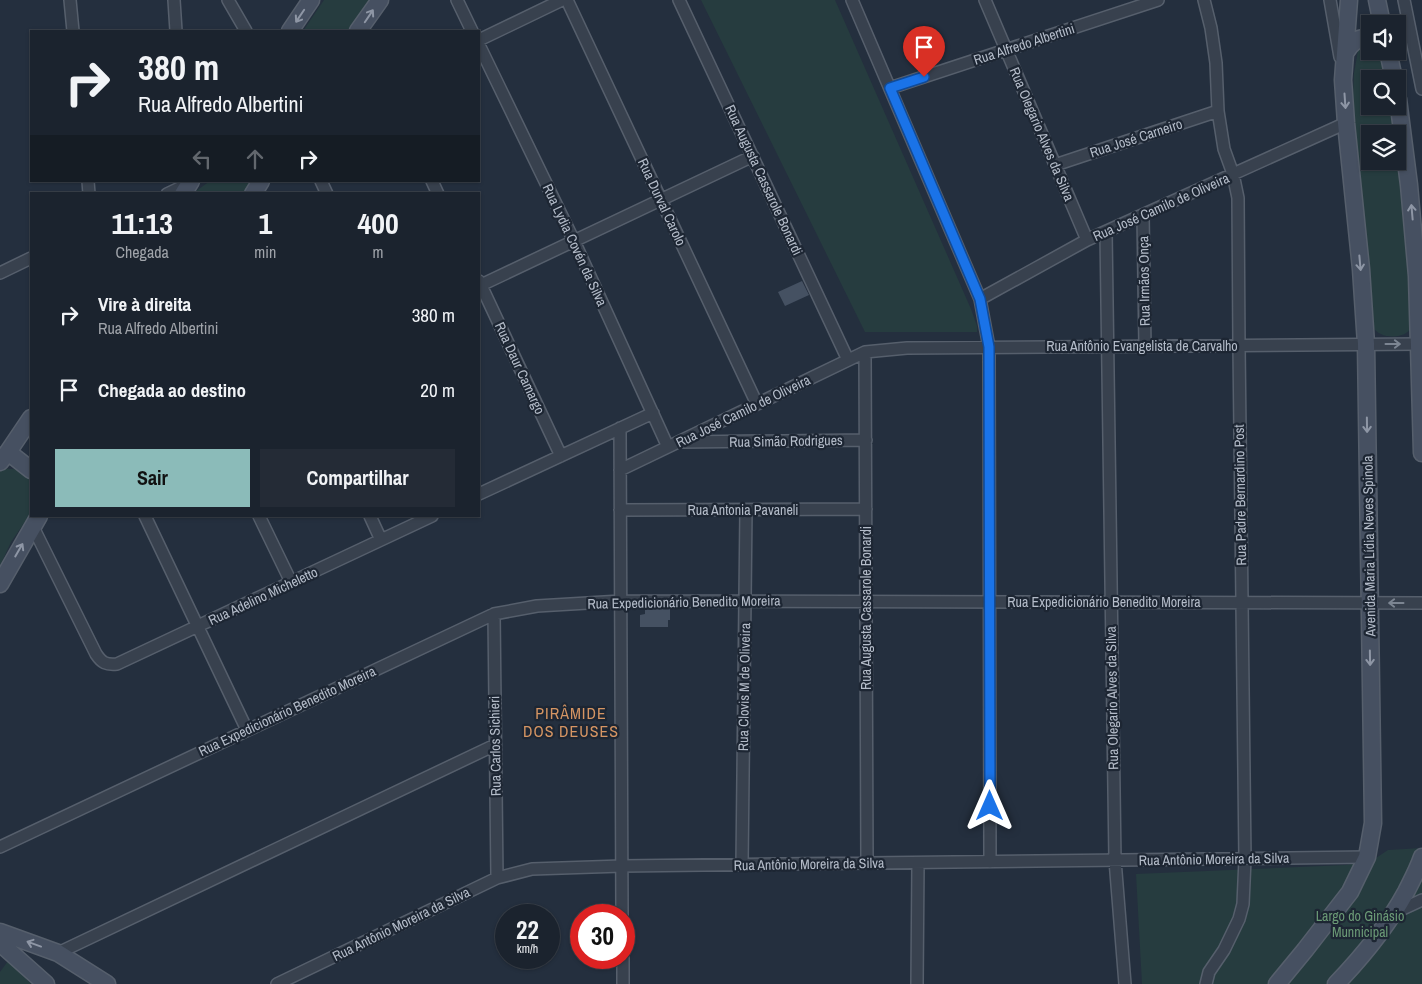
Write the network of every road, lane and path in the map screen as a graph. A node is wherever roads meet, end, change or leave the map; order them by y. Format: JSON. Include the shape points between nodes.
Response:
{"nodes":[{"id":1,"x":70,"y":0,"type":"edge"},
{"id":2,"x":174,"y":0,"type":"edge"},
{"id":3,"x":228,"y":0,"type":"edge"},
{"id":4,"x":311,"y":0,"type":"edge"},
{"id":5,"x":380,"y":0,"type":"edge"},
{"id":6,"x":457,"y":0,"type":"edge"},
{"id":7,"x":562,"y":0,"type":"edge"},
{"id":8,"x":567,"y":0,"type":"edge"},
{"id":9,"x":679,"y":0,"type":"edge"},
{"id":10,"x":852,"y":0,"type":"edge"},
{"id":11,"x":985,"y":0,"type":"edge"},
{"id":12,"x":1158,"y":0,"type":"edge"},
{"id":13,"x":1204,"y":0,"type":"edge"},
{"id":14,"x":1330,"y":0,"type":"edge"},
{"id":15,"x":1348,"y":0,"type":"edge"},
{"id":16,"x":1377,"y":0,"type":"edge"},
{"id":17,"x":1404,"y":0,"type":"edge"},
{"id":18,"x":1380,"y":15,"type":"edge"},
{"id":19,"x":73,"y":30,"type":"edge"},
{"id":20,"x":176,"y":30,"type":"edge"},
{"id":21,"x":245,"y":30,"type":"edge"},
{"id":22,"x":291,"y":30,"type":"edge"},
{"id":23,"x":359,"y":30,"type":"edge"},
{"id":24,"x":472,"y":30,"type":"edge"},
{"id":25,"x":1361,"y":38,"type":"edge"},
{"id":26,"x":480,"y":40,"type":"edge"},
{"id":27,"x":480,"y":47,"type":"edge"},
{"id":28,"x":1006,"y":50,"type":"junction"},
{"id":29,"x":1346,"y":52,"type":"junction"},
{"id":30,"x":1343,"y":80,"type":"junction"},
{"id":31,"x":890,"y":88,"type":"junction"},
{"id":32,"x":1422,"y":89,"type":"edge"},
{"id":33,"x":1218,"y":111,"type":"junction"},
{"id":34,"x":1400,"y":115,"type":"edge"},
{"id":35,"x":1346,"y":123,"type":"junction"},
{"id":36,"x":753,"y":156,"type":"junction"},
{"id":37,"x":1055,"y":165,"type":"junction"},
{"id":38,"x":1233,"y":174,"type":"junction"},
{"id":39,"x":189,"y":184,"type":"edge"},
{"id":40,"x":171,"y":192,"type":"edge"},
{"id":41,"x":661,"y":200,"type":"junction"},
{"id":42,"x":1143,"y":215,"type":"junction"},
{"id":43,"x":1106,"y":232,"type":"junction"},
{"id":44,"x":1087,"y":240,"type":"junction"},
{"id":45,"x":574,"y":241,"type":"junction"},
{"id":46,"x":30,"y":258,"type":"edge"},
{"id":47,"x":0,"y":273,"type":"edge"},
{"id":48,"x":480,"y":284,"type":"edge"},
{"id":49,"x":480,"y":286,"type":"edge"},
{"id":50,"x":980,"y":299,"type":"junction"},
{"id":51,"x":1366,"y":344,"type":"junction"},
{"id":52,"x":1419,"y":344,"type":"junction"},
{"id":53,"x":1108,"y":346,"type":"junction"},
{"id":54,"x":1145,"y":346,"type":"junction"},
{"id":55,"x":1239,"y":346,"type":"junction"},
{"id":56,"x":989,"y":347,"type":"junction"},
{"id":57,"x":865,"y":352,"type":"junction"},
{"id":58,"x":848,"y":360,"type":"junction"},
{"id":59,"x":757,"y":404,"type":"junction"},
{"id":60,"x":653,"y":413,"type":"junction"},
{"id":61,"x":30,"y":419,"type":"edge"},
{"id":62,"x":620,"y":428,"type":"junction"},
{"id":63,"x":866,"y":440,"type":"junction"},
{"id":64,"x":673,"y":444,"type":"junction"},
{"id":65,"x":1422,"y":452,"type":"edge"},
{"id":66,"x":561,"y":456,"type":"junction"},
{"id":67,"x":4,"y":457,"type":"edge"},
{"id":68,"x":30,"y":470,"type":"edge"},
{"id":69,"x":620,"y":470,"type":"junction"},
{"id":70,"x":480,"y":494,"type":"edge"},
{"id":71,"x":866,"y":509,"type":"junction"},
{"id":72,"x":620,"y":510,"type":"junction"},
{"id":73,"x":746,"y":510,"type":"junction"},
{"id":74,"x":145,"y":517,"type":"edge"},
{"id":75,"x":259,"y":517,"type":"edge"},
{"id":76,"x":370,"y":517,"type":"edge"},
{"id":77,"x":430,"y":517,"type":"edge"},
{"id":78,"x":36,"y":522,"type":"edge"},
{"id":79,"x":381,"y":540,"type":"junction"},
{"id":80,"x":291,"y":582,"type":"junction"},
{"id":81,"x":0,"y":584,"type":"edge"},
{"id":82,"x":621,"y":601,"type":"junction"},
{"id":83,"x":745,"y":601,"type":"junction"},
{"id":84,"x":866,"y":601,"type":"junction"},
{"id":85,"x":990,"y":602,"type":"junction"},
{"id":86,"x":1110,"y":602,"type":"junction"},
{"id":87,"x":1242,"y":602,"type":"junction"},
{"id":88,"x":1370,"y":603,"type":"junction"},
{"id":89,"x":1422,"y":603,"type":"edge"},
{"id":90,"x":494,"y":614,"type":"junction"},
{"id":91,"x":198,"y":626,"type":"junction"},
{"id":92,"x":247,"y":730,"type":"junction"},
{"id":93,"x":496,"y":745,"type":"junction"},
{"id":94,"x":0,"y":847,"type":"edge"},
{"id":95,"x":1367,"y":857,"type":"junction"},
{"id":96,"x":1422,"y":857,"type":"edge"},
{"id":97,"x":1245,"y":859,"type":"junction"},
{"id":98,"x":1115,"y":860,"type":"junction"},
{"id":99,"x":918,"y":862,"type":"junction"},
{"id":100,"x":990,"y":862,"type":"junction"},
{"id":101,"x":867,"y":863,"type":"junction"},
{"id":102,"x":742,"y":865,"type":"junction"},
{"id":103,"x":622,"y":866,"type":"junction"},
{"id":104,"x":497,"y":878,"type":"junction"},
{"id":105,"x":1422,"y":900,"type":"edge"},
{"id":106,"x":622,"y":904,"type":"edge"},
{"id":107,"x":1394,"y":913,"type":"junction"},
{"id":108,"x":0,"y":932,"type":"edge"},
{"id":109,"x":0,"y":944,"type":"edge"},
{"id":110,"x":58,"y":953,"type":"junction"},
{"id":111,"x":623,"y":969,"type":"edge"},
{"id":112,"x":46,"y":984,"type":"edge"},
{"id":113,"x":107,"y":984,"type":"edge"},
{"id":114,"x":277,"y":984,"type":"edge"},
{"id":115,"x":623,"y":984,"type":"edge"},
{"id":116,"x":917,"y":984,"type":"edge"},
{"id":117,"x":1125,"y":984,"type":"edge"},
{"id":118,"x":1206,"y":984,"type":"edge"},
{"id":119,"x":1277,"y":984,"type":"edge"},
{"id":120,"x":1336,"y":984,"type":"edge"}],
"edges":[{"from":1,"to":19,"type":"street"},
{"from":2,"to":20,"type":"street"},
{"from":3,"to":21,"type":"street"},
{"from":4,"to":22,"type":"main road","one_way":true},
{"from":23,"to":5,"type":"main road","one_way":true},
{"from":6,"to":24,"type":"street"},
{"from":7,"to":26,"type":"street"},
{"from":8,"to":41,"type":"street","name":"Rua Durval Carolo"},
{"from":9,"to":36,"type":"street","name":"Rua Augusta Cassarole Bonardi"},
{"from":10,"to":31,"type":"street"},
{"from":11,"to":28,"type":"street","name":"Rua Olegario Alves da Silva"},
{"from":12,"to":28,"type":"street","name":"Rua Alfredo Albertini"},
{"from":13,"to":33,"type":"street","name":"Rua Padre Bernardino Post","via":[[1216,63]]},
{"from":14,"to":30,"type":"street","name":"Avenida Maria Lídia Neves Spinola"},
{"from":15,"to":29,"type":"main road","name":"Avenida Maria Lídia Neves Spinola"},
{"from":16,"to":18,"type":"main road"},
{"from":17,"to":32,"type":"street"},
{"from":25,"to":29,"type":"main road"},
{"from":27,"to":45,"type":"street","name":"Rua Lydia Covén da Silva"},
{"from":28,"to":31,"type":"street","name":"Rua Alfredo Albertini"},
{"from":28,"to":37,"type":"street","name":"Rua Olegario Alves da Silva"},
{"from":29,"to":30,"type":"main road","name":"Avenida Maria Lídia Neves Spinola"},
{"from":30,"to":35,"type":"main road","name":"Avenida Maria Lídia Neves Spinola","one_way":true},
{"from":31,"to":50,"type":"street"},
{"from":33,"to":37,"type":"street","name":"Rua José Carneiro"},
{"from":33,"to":38,"type":"street","name":"Rua Padre Bernardino Post","via":[[1224,149]]},
{"from":52,"to":34,"type":"main road","one_way":true,"via":[[1417,276]]},
{"from":35,"to":38,"type":"street","name":"Rua José Camilo de Oliveira"},
{"from":35,"to":51,"type":"main road","name":"Avenida Maria Lídia Neves Spinola","one_way":true},
{"from":36,"to":41,"type":"street"},
{"from":36,"to":58,"type":"street","name":"Rua Augusta Cassarole Bonardi"},
{"from":37,"to":44,"type":"street","name":"Rua Olegario Alves da Silva"},
{"from":38,"to":42,"type":"street","name":"Rua José Camilo de Oliveira"},
{"from":38,"to":55,"type":"street","name":"Rua Padre Bernardino Post","via":[[1238,198]]},
{"from":39,"to":40,"type":"street"},
{"from":41,"to":45,"type":"street"},
{"from":41,"to":59,"type":"street","name":"Rua Durval Carolo"},
{"from":42,"to":43,"type":"street","name":"Rua José Camilo de Oliveira"},
{"from":42,"to":54,"type":"street","name":"Rua Irmãos Onça"},
{"from":43,"to":44,"type":"street","name":"Rua José Camilo de Oliveira"},
{"from":43,"to":53,"type":"street","name":"Rua Olegario Alves da Silva"},
{"from":44,"to":50,"type":"street","name":"Rua José Camilo de Oliveira"},
{"from":45,"to":48,"type":"street"},
{"from":45,"to":60,"type":"street","name":"Rua Lydia Covén da Silva"},
{"from":46,"to":47,"type":"street"},
{"from":49,"to":66,"type":"street","name":"Rua Daur Camargo"},
{"from":50,"to":56,"type":"street"},
{"from":51,"to":52,"type":"street","name":"Rua Antônio Evangelista de Carvalho","one_way":true},
{"from":51,"to":55,"type":"street","name":"Rua Antônio Evangelista de Carvalho"},
{"from":51,"to":88,"type":"main road","name":"Avenida Maria Lídia Neves Spinola","one_way":true},
{"from":52,"to":65,"type":"main road"},
{"from":53,"to":54,"type":"street","name":"Rua Antônio Evangelista de Carvalho"},
{"from":53,"to":56,"type":"street","name":"Rua Antônio Evangelista de Carvalho"},
{"from":53,"to":86,"type":"street","name":"Rua Olegario Alves da Silva"},
{"from":54,"to":55,"type":"street","name":"Rua Antônio Evangelista de Carvalho"},
{"from":55,"to":87,"type":"street","name":"Rua Padre Bernardino Post"},
{"from":56,"to":57,"type":"street","name":"Rua Antônio Evangelista de Carvalho"},
{"from":56,"to":85,"type":"street"},
{"from":57,"to":58,"type":"street","name":"Rua José Camilo de Oliveira"},
{"from":57,"to":63,"type":"street","name":"Rua Augusta Cassarole Bonardi"},
{"from":58,"to":59,"type":"street","name":"Rua José Camilo de Oliveira"},
{"from":59,"to":64,"type":"street","name":"Rua José Camilo de Oliveira"},
{"from":60,"to":62,"type":"street"},
{"from":60,"to":64,"type":"street","name":"Rua Lydia Covén da Silva"},
{"from":61,"to":67,"type":"main road"},
{"from":62,"to":66,"type":"street"},
{"from":62,"to":69,"type":"street"},
{"from":63,"to":64,"type":"street","name":"Rua Simão Rodrigues"},
{"from":63,"to":71,"type":"street","name":"Rua Augusta Cassarole Bonardi"},
{"from":64,"to":69,"type":"street","name":"Rua José Camilo de Oliveira"},
{"from":66,"to":70,"type":"street"},
{"from":67,"to":68,"type":"main road"},
{"from":69,"to":72,"type":"street"},
{"from":71,"to":73,"type":"street","name":"Rua Antonia Pavaneli"},
{"from":71,"to":84,"type":"street","name":"Rua Augusta Cassarole Bonardi"},
{"from":72,"to":73,"type":"street","name":"Rua Antonia Pavaneli"},
{"from":72,"to":82,"type":"street"},
{"from":73,"to":83,"type":"street","name":"Rua Clovis M de Oliveira"},
{"from":74,"to":91,"type":"street"},
{"from":75,"to":80,"type":"street"},
{"from":76,"to":79,"type":"street"},
{"from":77,"to":79,"type":"street","name":"Rua Adelino Micheletto"},
{"from":81,"to":78,"type":"main road","one_way":true},
{"from":78,"to":91,"type":"street","name":"Rua Adelino Micheletto","via":[[103,663],[117,664]]},
{"from":79,"to":80,"type":"street","name":"Rua Adelino Micheletto"},
{"from":80,"to":91,"type":"street","name":"Rua Adelino Micheletto"},
{"from":82,"to":83,"type":"street","name":"Rua Expedicionário Benedito Moreira"},
{"from":82,"to":90,"type":"street","name":"Rua Expedicionário Benedito Moreira","via":[[537,606]]},
{"from":82,"to":103,"type":"street"},
{"from":83,"to":84,"type":"street","name":"Rua Expedicionário Benedito Moreira"},
{"from":83,"to":102,"type":"street","name":"Rua Clovis M de Oliveira"},
{"from":84,"to":85,"type":"street","name":"Rua Expedicionário Benedito Moreira"},
{"from":84,"to":101,"type":"street","name":"Rua Augusta Cassarole Bonardi"},
{"from":85,"to":86,"type":"street","name":"Rua Expedicionário Benedito Moreira"},
{"from":85,"to":100,"type":"street"},
{"from":86,"to":87,"type":"street","name":"Rua Expedicionário Benedito Moreira"},
{"from":86,"to":98,"type":"street","name":"Rua Olegario Alves da Silva"},
{"from":87,"to":88,"type":"street","name":"Rua Expedicionário Benedito Moreira"},
{"from":87,"to":97,"type":"street","name":"Rua Padre Bernardino Post"},
{"from":89,"to":88,"type":"street","name":"Rua Expedicionário Benedito Moreira","one_way":true},
{"from":88,"to":95,"type":"main road","name":"Avenida Maria Lídia Neves Spinola","one_way":true,"via":[[1373,823]]},
{"from":90,"to":92,"type":"street","name":"Rua Expedicionário Benedito Moreira"},
{"from":90,"to":93,"type":"street","name":"Rua Carlos Sichieri"},
{"from":91,"to":92,"type":"street"},
{"from":92,"to":94,"type":"street","name":"Rua Expedicionário Benedito Moreira"},
{"from":93,"to":104,"type":"street","name":"Rua Carlos Sichieri"},
{"from":93,"to":110,"type":"street"},
{"from":95,"to":97,"type":"street","name":"Rua Antônio Moreira da Silva"},
{"from":95,"to":119,"type":"main road","name":"Avenida Maria Lídia Neves Spinola","via":[[1350,892]]},
{"from":96,"to":107,"type":"main road"},
{"from":97,"to":98,"type":"street","name":"Rua Antônio Moreira da Silva"},
{"from":97,"to":118,"type":"street","name":"Rua Padre Bernardino Post","via":[[1239,919],[1209,972]]},
{"from":98,"to":100,"type":"street","name":"Rua Antônio Moreira da Silva"},
{"from":98,"to":117,"type":"street","name":"Rua Olegario Alves da Silva"},
{"from":99,"to":100,"type":"street","name":"Rua Antônio Moreira da Silva"},
{"from":99,"to":101,"type":"street","name":"Rua Antônio Moreira da Silva"},
{"from":99,"to":116,"type":"street"},
{"from":101,"to":102,"type":"street","name":"Rua Antônio Moreira da Silva"},
{"from":102,"to":103,"type":"street","name":"Rua Antônio Moreira da Silva"},
{"from":103,"to":104,"type":"street","name":"Rua Antônio Moreira da Silva","via":[[532,869]]},
{"from":103,"to":106,"type":"street"},
{"from":104,"to":114,"type":"street","name":"Rua Antônio Moreira da Silva"},
{"from":105,"to":107,"type":"street"},
{"from":107,"to":120,"type":"main road"},
{"from":110,"to":108,"type":"main road","one_way":true},
{"from":109,"to":112,"type":"main road"},
{"from":110,"to":113,"type":"main road"},
{"from":111,"to":115,"type":"street"}]}
